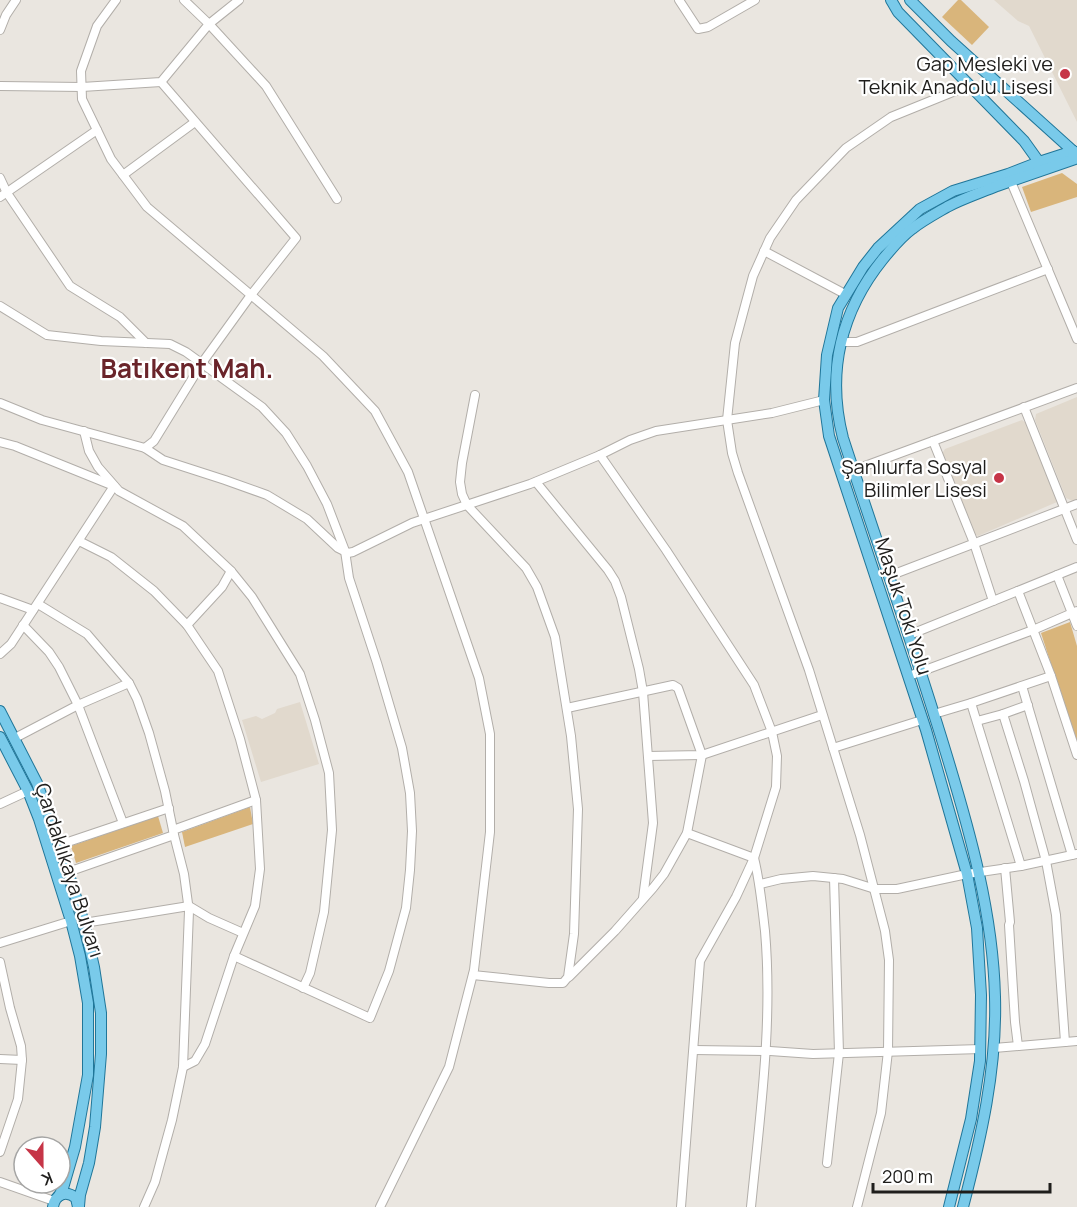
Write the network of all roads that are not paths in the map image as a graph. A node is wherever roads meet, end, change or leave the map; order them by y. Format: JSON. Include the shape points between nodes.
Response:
{"nodes":[{"id":1,"x":16,"y":0,"type":"edge"},
{"id":2,"x":117,"y":0,"type":"edge"},
{"id":3,"x":184,"y":0,"type":"edge"},
{"id":4,"x":238,"y":0,"type":"edge"},
{"id":5,"x":679,"y":0,"type":"edge"},
{"id":6,"x":755,"y":0,"type":"edge"},
{"id":7,"x":891,"y":0,"type":"edge"},
{"id":8,"x":910,"y":0,"type":"edge"},
{"id":9,"x":209,"y":24,"type":"junction"},
{"id":10,"x":0,"y":30,"type":"edge"},
{"id":11,"x":161,"y":82,"type":"junction"},
{"id":12,"x":970,"y":85,"type":"junction"},
{"id":13,"x":0,"y":86,"type":"edge"},
{"id":14,"x":82,"y":87,"type":"junction"},
{"id":15,"x":195,"y":122,"type":"junction"},
{"id":16,"x":97,"y":130,"type":"junction"},
{"id":17,"x":1076,"y":156,"type":"edge"},
{"id":18,"x":1044,"y":165,"type":"junction"},
{"id":19,"x":123,"y":175,"type":"junction"},
{"id":20,"x":0,"y":178,"type":"edge"},
{"id":21,"x":1009,"y":178,"type":"junction"},
{"id":22,"x":3,"y":195,"type":"edge"},
{"id":23,"x":337,"y":199,"type":"dead end"},
{"id":24,"x":764,"y":251,"type":"junction"},
{"id":25,"x":1048,"y":269,"type":"junction"},
{"id":26,"x":845,"y":294,"type":"junction"},
{"id":27,"x":251,"y":295,"type":"junction"},
{"id":28,"x":0,"y":306,"type":"edge"},
{"id":29,"x":1077,"y":339,"type":"edge"},
{"id":30,"x":841,"y":342,"type":"junction"},
{"id":31,"x":146,"y":343,"type":"junction"},
{"id":32,"x":202,"y":363,"type":"junction"},
{"id":33,"x":1077,"y":388,"type":"edge"},
{"id":34,"x":476,"y":395,"type":"dead end"},
{"id":35,"x":824,"y":400,"type":"junction"},
{"id":36,"x":0,"y":403,"type":"edge"},
{"id":37,"x":1024,"y":407,"type":"junction"},
{"id":38,"x":727,"y":420,"type":"junction"},
{"id":39,"x":84,"y":431,"type":"junction"},
{"id":40,"x":933,"y":441,"type":"junction"},
{"id":41,"x":0,"y":442,"type":"edge"},
{"id":42,"x":145,"y":448,"type":"junction"},
{"id":43,"x":600,"y":455,"type":"junction"},
{"id":44,"x":854,"y":470,"type":"junction"},
{"id":45,"x":536,"y":482,"type":"junction"},
{"id":46,"x":114,"y":486,"type":"junction"},
{"id":47,"x":1077,"y":504,"type":"edge"},
{"id":48,"x":467,"y":505,"type":"junction"},
{"id":49,"x":1064,"y":509,"type":"junction"},
{"id":50,"x":424,"y":518,"type":"junction"},
{"id":51,"x":1077,"y":540,"type":"edge"},
{"id":52,"x":79,"y":541,"type":"junction"},
{"id":53,"x":974,"y":543,"type":"junction"},
{"id":54,"x":345,"y":551,"type":"junction"},
{"id":55,"x":1077,"y":567,"type":"edge"},
{"id":56,"x":231,"y":571,"type":"junction"},
{"id":57,"x":1057,"y":575,"type":"junction"},
{"id":58,"x":889,"y":576,"type":"junction"},
{"id":59,"x":1018,"y":591,"type":"junction"},
{"id":60,"x":0,"y":598,"type":"edge"},
{"id":61,"x":993,"y":601,"type":"junction"},
{"id":62,"x":36,"y":607,"type":"junction"},
{"id":63,"x":1075,"y":612,"type":"edge"},
{"id":64,"x":23,"y":625,"type":"junction"},
{"id":65,"x":187,"y":625,"type":"junction"},
{"id":66,"x":1077,"y":626,"type":"edge"},
{"id":67,"x":1034,"y":630,"type":"junction"},
{"id":68,"x":909,"y":635,"type":"junction"},
{"id":69,"x":0,"y":654,"type":"edge"},
{"id":70,"x":921,"y":671,"type":"junction"},
{"id":71,"x":909,"y":676,"type":"junction"},
{"id":72,"x":1051,"y":676,"type":"junction"},
{"id":73,"x":129,"y":683,"type":"junction"},
{"id":74,"x":1022,"y":686,"type":"junction"},
{"id":75,"x":642,"y":692,"type":"junction"},
{"id":76,"x":971,"y":703,"type":"junction"},
{"id":77,"x":78,"y":705,"type":"junction"},
{"id":78,"x":1028,"y":705,"type":"junction"},
{"id":79,"x":567,"y":708,"type":"junction"},
{"id":80,"x":0,"y":711,"type":"edge"},
{"id":81,"x":934,"y":714,"type":"junction"},
{"id":82,"x":1003,"y":714,"type":"junction"},
{"id":83,"x":822,"y":715,"type":"junction"},
{"id":84,"x":922,"y":720,"type":"junction"},
{"id":85,"x":977,"y":722,"type":"junction"},
{"id":86,"x":772,"y":732,"type":"junction"},
{"id":87,"x":0,"y":737,"type":"edge"},
{"id":88,"x":15,"y":738,"type":"junction"},
{"id":89,"x":832,"y":748,"type":"junction"},
{"id":90,"x":702,"y":754,"type":"junction"},
{"id":91,"x":1077,"y":755,"type":"edge"},
{"id":92,"x":648,"y":756,"type":"junction"},
{"id":93,"x":28,"y":791,"type":"junction"},
{"id":94,"x":256,"y":800,"type":"junction"},
{"id":95,"x":0,"y":804,"type":"edge"},
{"id":96,"x":169,"y":808,"type":"junction"},
{"id":97,"x":123,"y":823,"type":"junction"},
{"id":98,"x":173,"y":832,"type":"junction"},
{"id":99,"x":687,"y":833,"type":"junction"},
{"id":100,"x":59,"y":845,"type":"junction"},
{"id":101,"x":1075,"y":855,"type":"edge"},
{"id":102,"x":754,"y":858,"type":"junction"},
{"id":103,"x":1046,"y":861,"type":"junction"},
{"id":104,"x":1021,"y":866,"type":"junction"},
{"id":105,"x":1005,"y":868,"type":"junction"},
{"id":106,"x":68,"y":872,"type":"junction"},
{"id":107,"x":973,"y":873,"type":"junction"},
{"id":108,"x":834,"y":878,"type":"junction"},
{"id":109,"x":760,"y":884,"type":"junction"},
{"id":110,"x":875,"y":889,"type":"junction"},
{"id":111,"x":643,"y":898,"type":"junction"},
{"id":112,"x":189,"y":906,"type":"junction"},
{"id":113,"x":71,"y":921,"type":"junction"},
{"id":114,"x":84,"y":923,"type":"junction"},
{"id":115,"x":243,"y":933,"type":"junction"},
{"id":116,"x":0,"y":943,"type":"edge"},
{"id":117,"x":234,"y":956,"type":"junction"},
{"id":118,"x":0,"y":962,"type":"edge"},
{"id":119,"x":473,"y":975,"type":"junction"},
{"id":120,"x":568,"y":977,"type":"junction"},
{"id":121,"x":303,"y":988,"type":"junction"},
{"id":122,"x":1077,"y":1041,"type":"edge"},
{"id":123,"x":1065,"y":1042,"type":"junction"},
{"id":124,"x":1018,"y":1046,"type":"junction"},
{"id":125,"x":994,"y":1048,"type":"junction"},
{"id":126,"x":981,"y":1049,"type":"junction"},
{"id":127,"x":694,"y":1050,"type":"junction"},
{"id":128,"x":767,"y":1051,"type":"junction"},
{"id":129,"x":888,"y":1051,"type":"junction"},
{"id":130,"x":839,"y":1053,"type":"junction"},
{"id":131,"x":0,"y":1059,"type":"edge"},
{"id":132,"x":22,"y":1060,"type":"junction"},
{"id":133,"x":183,"y":1067,"type":"junction"},
{"id":134,"x":0,"y":1152,"type":"edge"},
{"id":135,"x":827,"y":1163,"type":"dead end"},
{"id":136,"x":0,"y":1182,"type":"edge"},
{"id":137,"x":56,"y":1201,"type":"edge"},
{"id":138,"x":79,"y":1207,"type":"edge"},
{"id":139,"x":144,"y":1207,"type":"edge"},
{"id":140,"x":380,"y":1207,"type":"edge"},
{"id":141,"x":681,"y":1207,"type":"edge"},
{"id":142,"x":751,"y":1207,"type":"edge"},
{"id":143,"x":857,"y":1207,"type":"edge"},
{"id":144,"x":949,"y":1207,"type":"edge"},
{"id":145,"x":963,"y":1207,"type":"edge"}],
"edges":[{"from":1,"to":10,"type":"street"},
{"from":2,"to":14,"type":"street","via":[[97,26],[81,71]]},
{"from":3,"to":9,"type":"street"},
{"from":4,"to":9,"type":"street"},
{"from":5,"to":6,"type":"street","via":[[698,29]]},
{"from":7,"to":12,"type":"main road","via":[[898,12]]},
{"from":8,"to":17,"type":"main road"},
{"from":9,"to":11,"type":"street"},
{"from":9,"to":23,"type":"street","via":[[266,86]]},
{"from":11,"to":14,"type":"street"},
{"from":11,"to":15,"type":"street"},
{"from":12,"to":18,"type":"main road"},
{"from":12,"to":24,"type":"street","via":[[891,117],[846,148],[796,200]]},
{"from":13,"to":14,"type":"street"},
{"from":14,"to":16,"type":"street","via":[[82,99]]},
{"from":15,"to":19,"type":"street"},
{"from":15,"to":27,"type":"street","via":[[296,238]]},
{"from":16,"to":19,"type":"street"},
{"from":16,"to":22,"type":"street"},
{"from":17,"to":18,"type":"main road","name":"Maşuk Toki Yolu"},
{"from":18,"to":21,"type":"main road","name":"Maşuk Toki Yolu"},
{"from":19,"to":27,"type":"street","via":[[147,207]]},
{"from":20,"to":22,"type":"street"},
{"from":21,"to":25,"type":"street"},
{"from":21,"to":26,"type":"main road","name":"Maşuk Toki Yolu","via":[[953,191],[920,208],[878,248]]},
{"from":21,"to":30,"type":"main road","via":[[948,207],[912,229],[892,248],[853,306]]},
{"from":22,"to":31,"type":"street","via":[[70,286],[120,317]]},
{"from":24,"to":26,"type":"street"},
{"from":24,"to":38,"type":"street","via":[[735,343]]},
{"from":25,"to":29,"type":"street"},
{"from":25,"to":30,"type":"street","via":[[857,342]]},
{"from":26,"to":35,"type":"main road","name":"Maşuk Toki Yolu","via":[[826,356]]},
{"from":27,"to":32,"type":"street"},
{"from":27,"to":50,"type":"street","via":[[323,356],[375,411],[408,472]]},
{"from":28,"to":31,"type":"street","via":[[47,335]]},
{"from":30,"to":44,"type":"main road","via":[[837,402]]},
{"from":31,"to":32,"type":"street","via":[[170,344]]},
{"from":32,"to":42,"type":"street","via":[[154,441]]},
{"from":32,"to":54,"type":"street","via":[[262,407],[286,433],[327,504]]},
{"from":33,"to":37,"type":"street"},
{"from":34,"to":48,"type":"street","via":[[459,482]]},
{"from":35,"to":38,"type":"street"},
{"from":35,"to":71,"type":"main road","name":"Maşuk Toki Yolu","via":[[829,436]]},
{"from":36,"to":39,"type":"street"},
{"from":37,"to":40,"type":"street"},
{"from":37,"to":49,"type":"street"},
{"from":38,"to":43,"type":"street","via":[[656,431]]},
{"from":38,"to":83,"type":"street","via":[[738,473]]},
{"from":39,"to":42,"type":"street"},
{"from":39,"to":46,"type":"street","via":[[88,451]]},
{"from":40,"to":44,"type":"street"},
{"from":40,"to":53,"type":"street"},
{"from":41,"to":46,"type":"street"},
{"from":42,"to":54,"type":"street","via":[[163,460],[267,495],[301,515]]},
{"from":43,"to":45,"type":"street"},
{"from":43,"to":86,"type":"street","via":[[754,685]]},
{"from":44,"to":58,"type":"main road"},
{"from":45,"to":48,"type":"street"},
{"from":45,"to":75,"type":"street","via":[[615,581]]},
{"from":46,"to":52,"type":"street"},
{"from":46,"to":56,"type":"street","via":[[183,526]]},
{"from":47,"to":49,"type":"street"},
{"from":48,"to":50,"type":"street"},
{"from":48,"to":79,"type":"street","via":[[526,568],[537,587],[555,637]]},
{"from":49,"to":51,"type":"street"},
{"from":49,"to":53,"type":"street"},
{"from":50,"to":54,"type":"street","via":[[353,552]]},
{"from":50,"to":119,"type":"street","via":[[479,678],[490,734],[490,832]]},
{"from":52,"to":62,"type":"street"},
{"from":52,"to":65,"type":"street","via":[[111,557],[154,591]]},
{"from":53,"to":58,"type":"street"},
{"from":53,"to":61,"type":"street"},
{"from":54,"to":121,"type":"street","via":[[349,578],[402,748],[410,794],[410,870],[389,972],[370,1018]]},
{"from":55,"to":57,"type":"street"},
{"from":56,"to":65,"type":"street","via":[[222,587]]},
{"from":56,"to":121,"type":"street","via":[[300,674],[329,773],[332,830],[324,912]]},
{"from":57,"to":59,"type":"street"},
{"from":57,"to":63,"type":"street"},
{"from":58,"to":68,"type":"main road"},
{"from":59,"to":61,"type":"street"},
{"from":59,"to":67,"type":"street"},
{"from":60,"to":62,"type":"street"},
{"from":61,"to":68,"type":"street"},
{"from":62,"to":64,"type":"street"},
{"from":62,"to":73,"type":"street","via":[[87,634]]},
{"from":63,"to":66,"type":"street"},
{"from":63,"to":67,"type":"street"},
{"from":64,"to":69,"type":"street"},
{"from":64,"to":77,"type":"street","via":[[49,652]]},
{"from":65,"to":94,"type":"street","via":[[218,671]]},
{"from":67,"to":70,"type":"street"},
{"from":67,"to":72,"type":"street"},
{"from":68,"to":70,"type":"main road"},
{"from":70,"to":71,"type":"street"},
{"from":70,"to":81,"type":"main road"},
{"from":71,"to":84,"type":"main road","name":"Maşuk Toki Yolu"},
{"from":72,"to":74,"type":"street"},
{"from":72,"to":91,"type":"street"},
{"from":73,"to":77,"type":"street"},
{"from":73,"to":96,"type":"street","via":[[149,733]]},
{"from":74,"to":76,"type":"street"},
{"from":74,"to":78,"type":"street"},
{"from":75,"to":79,"type":"street"},
{"from":75,"to":90,"type":"street","via":[[678,688]]},
{"from":75,"to":92,"type":"street"},
{"from":76,"to":81,"type":"street"},
{"from":76,"to":85,"type":"street"},
{"from":77,"to":88,"type":"street"},
{"from":77,"to":97,"type":"street"},
{"from":78,"to":82,"type":"street"},
{"from":78,"to":101,"type":"street"},
{"from":79,"to":120,"type":"street","via":[[578,808],[574,934]]},
{"from":80,"to":88,"type":"main road","name":"Çardaklıkaya Bulvarı"},
{"from":81,"to":107,"type":"main road","via":[[965,818]]},
{"from":82,"to":85,"type":"street"},
{"from":82,"to":103,"type":"street"},
{"from":83,"to":86,"type":"street"},
{"from":83,"to":89,"type":"street"},
{"from":84,"to":89,"type":"street"},
{"from":84,"to":107,"type":"main road","name":"Maşuk Toki Yolu"},
{"from":85,"to":104,"type":"street"},
{"from":86,"to":90,"type":"street"},
{"from":86,"to":102,"type":"street","via":[[777,756],[776,787]]},
{"from":87,"to":93,"type":"main road","name":"Çardaklıkaya Bulvarı"},
{"from":88,"to":100,"type":"main road","name":"Çardaklıkaya Bulvarı","via":[[38,783]]},
{"from":89,"to":110,"type":"street"},
{"from":90,"to":92,"type":"street"},
{"from":90,"to":99,"type":"street"},
{"from":92,"to":111,"type":"street","via":[[653,822]]},
{"from":93,"to":95,"type":"street"},
{"from":93,"to":113,"type":"main road","name":"Çardaklıkaya Bulvarı"},
{"from":94,"to":98,"type":"street"},
{"from":94,"to":115,"type":"street","via":[[260,869],[255,906]]},
{"from":96,"to":97,"type":"street"},
{"from":96,"to":98,"type":"street"},
{"from":97,"to":100,"type":"street"},
{"from":98,"to":106,"type":"street"},
{"from":98,"to":112,"type":"street"},
{"from":99,"to":102,"type":"street"},
{"from":99,"to":111,"type":"street","via":[[664,874]]},
{"from":100,"to":106,"type":"main road","name":"Çardaklıkaya Bulvarı"},
{"from":101,"to":103,"type":"street"},
{"from":102,"to":109,"type":"street"},
{"from":102,"to":127,"type":"street","via":[[700,961]]},
{"from":103,"to":104,"type":"street"},
{"from":103,"to":123,"type":"street","via":[[1056,915]]},
{"from":104,"to":105,"type":"street"},
{"from":105,"to":107,"type":"street"},
{"from":105,"to":124,"type":"street"},
{"from":106,"to":114,"type":"main road","name":"Çardaklıkaya Bulvarı"},
{"from":107,"to":110,"type":"street","via":[[897,889]]},
{"from":107,"to":125,"type":"main road","via":[[985,903],[992,957]]},
{"from":107,"to":126,"type":"main road","name":"Maşuk Toki Yolu"},
{"from":108,"to":109,"type":"street","via":[[813,876]]},
{"from":108,"to":110,"type":"street"},
{"from":108,"to":130,"type":"street"},
{"from":109,"to":128,"type":"street","via":[[768,963]]},
{"from":110,"to":129,"type":"street","via":[[889,960]]},
{"from":111,"to":120,"type":"street"},
{"from":112,"to":114,"type":"street"},
{"from":112,"to":115,"type":"street"},
{"from":112,"to":133,"type":"street"},
{"from":113,"to":116,"type":"street"},
{"from":113,"to":137,"type":"main road","name":"Çardaklıkaya Bulvarı","via":[[88,1003],[88,1075],[75,1147]]},
{"from":114,"to":138,"type":"main road","name":"Çardaklıkaya Bulvarı","via":[[101,1013],[101,1054],[95,1127]]},
{"from":115,"to":117,"type":"street"},
{"from":117,"to":121,"type":"street"},
{"from":117,"to":133,"type":"street","via":[[205,1044],[195,1061]]},
{"from":118,"to":132,"type":"street"},
{"from":119,"to":120,"type":"street","via":[[549,983],[563,983]]},
{"from":119,"to":140,"type":"street","via":[[448,1067]]},
{"from":122,"to":123,"type":"street"},
{"from":123,"to":124,"type":"street"},
{"from":124,"to":125,"type":"street"},
{"from":125,"to":145,"type":"main road","via":[[978,1151]]},
{"from":126,"to":129,"type":"street"},
{"from":126,"to":144,"type":"main road","name":"Maşuk Toki Yolu","via":[[971,1119]]},
{"from":127,"to":128,"type":"street"},
{"from":127,"to":141,"type":"street"},
{"from":128,"to":130,"type":"street"},
{"from":128,"to":142,"type":"street"},
{"from":129,"to":130,"type":"street"},
{"from":129,"to":143,"type":"street","via":[[881,1113]]},
{"from":130,"to":135,"type":"street"},
{"from":131,"to":132,"type":"street"},
{"from":132,"to":134,"type":"street","via":[[18,1098]]},
{"from":133,"to":139,"type":"street","via":[[155,1182]]},
{"from":136,"to":137,"type":"street"},
{"from":137,"to":138,"type":"main road","via":[[65,1194],[73,1196]]}]}
